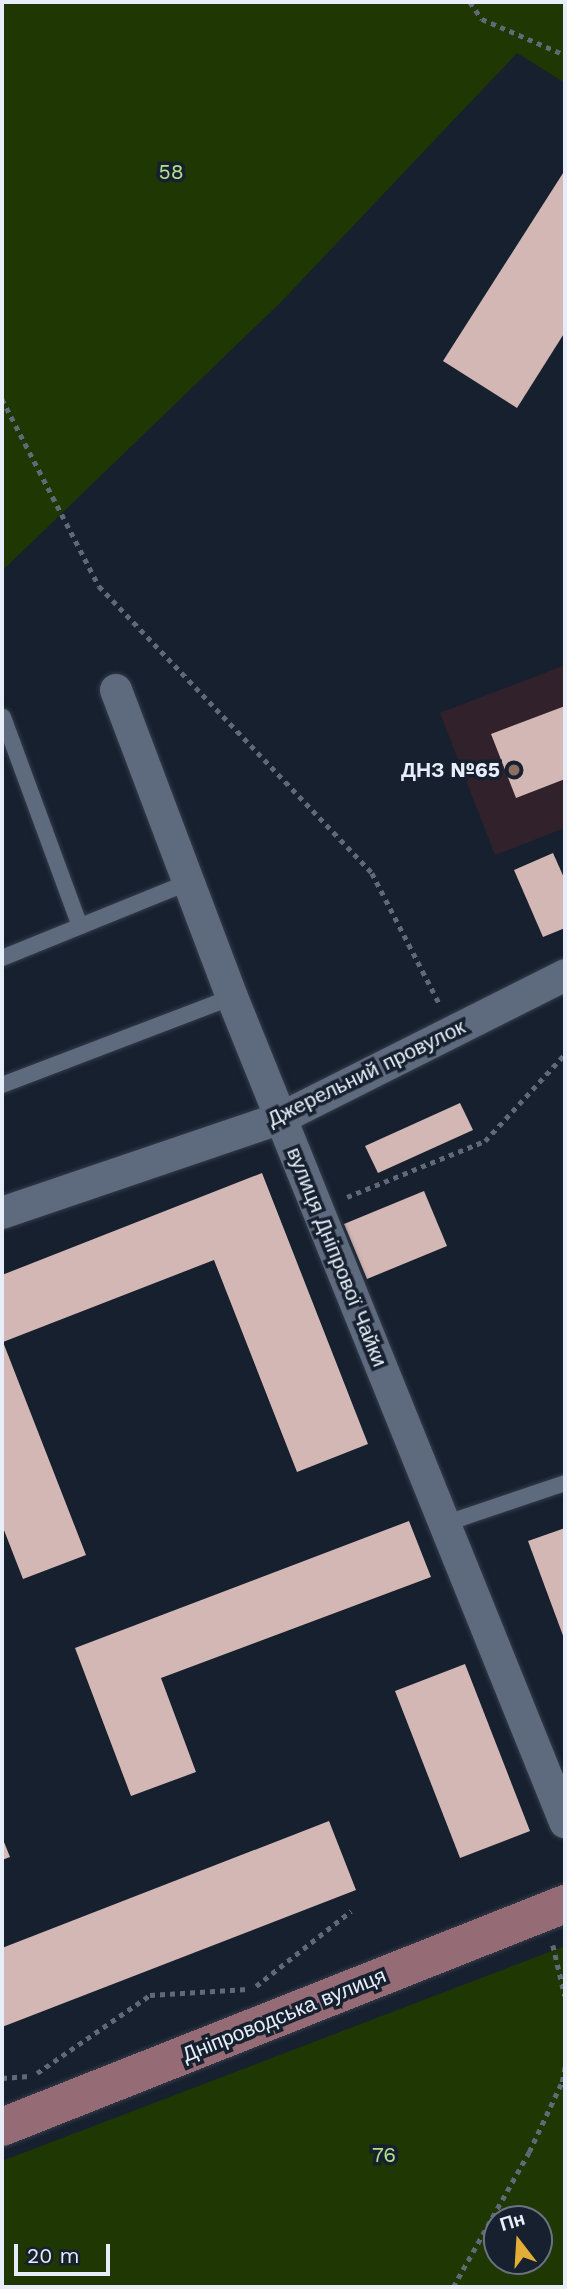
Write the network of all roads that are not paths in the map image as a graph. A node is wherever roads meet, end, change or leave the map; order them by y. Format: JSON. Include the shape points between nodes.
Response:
{"nodes":[{"id":1,"x":116,"y":690,"type":"dead end"},
{"id":2,"x":3,"y":717,"type":"edge"},
{"id":3,"x":189,"y":882,"type":"junction"},
{"id":4,"x":80,"y":926,"type":"junction"},
{"id":5,"x":2,"y":958,"type":"edge"},
{"id":6,"x":565,"y":975,"type":"edge"},
{"id":7,"x":232,"y":997,"type":"junction"},
{"id":8,"x":2,"y":1085,"type":"edge"},
{"id":9,"x":281,"y":1118,"type":"junction"},
{"id":10,"x":2,"y":1213,"type":"edge"},
{"id":11,"x":565,"y":1483,"type":"edge"},
{"id":12,"x":444,"y":1524,"type":"junction"},
{"id":13,"x":565,"y":1822,"type":"edge"},
{"id":14,"x":555,"y":1908,"type":"edge"},
{"id":15,"x":2,"y":2126,"type":"edge"}],
"edges":[{"from":1,"to":3,"type":"street","name":"вулиця Дніпрової Чайки"},
{"from":2,"to":4,"type":"lane"},
{"from":3,"to":4,"type":"lane"},
{"from":3,"to":7,"type":"street","name":"вулиця Дніпрової Чайки"},
{"from":4,"to":5,"type":"lane"},
{"from":6,"to":9,"type":"street","name":"Джерельний провулок"},
{"from":7,"to":8,"type":"lane"},
{"from":7,"to":9,"type":"street","name":"вулиця Дніпрової Чайки"},
{"from":9,"to":10,"type":"street","name":"Джерельний провулок"},
{"from":9,"to":12,"type":"street","name":"вулиця Дніпрової Чайки"},
{"from":11,"to":12,"type":"lane"},
{"from":12,"to":13,"type":"street","name":"вулиця Дніпрової Чайки"},
{"from":14,"to":15,"type":"main road","name":"Дніпроводська вулиця"}]}
